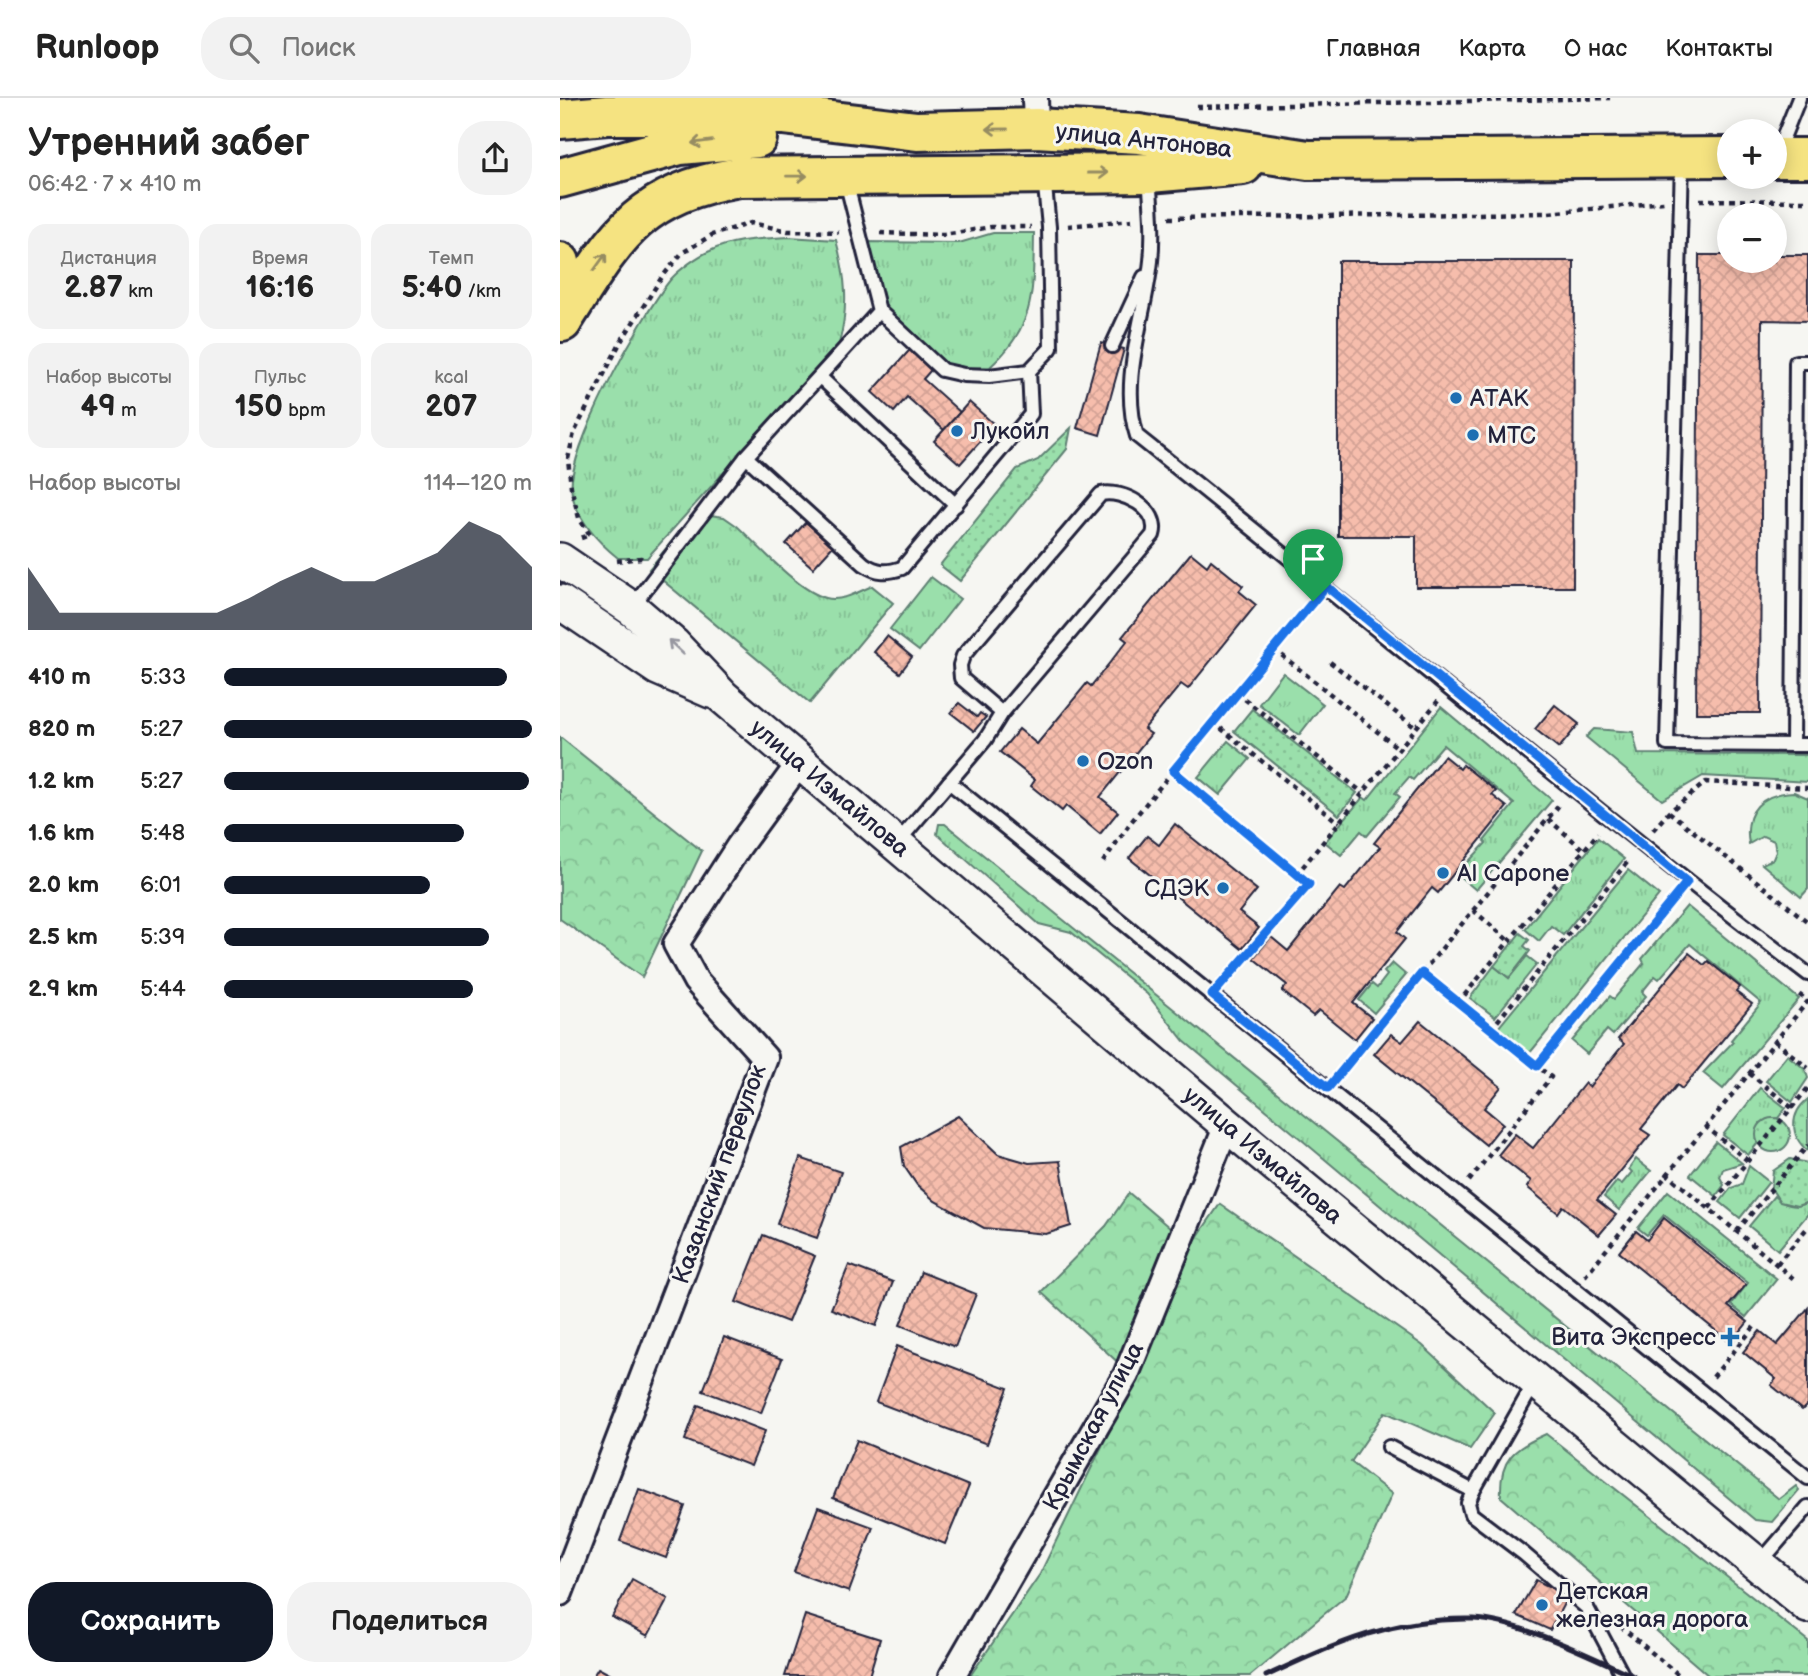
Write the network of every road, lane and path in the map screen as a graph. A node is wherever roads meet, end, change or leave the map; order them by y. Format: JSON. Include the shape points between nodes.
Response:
{"nodes":[{"id":1,"x":1610,"y":98,"type":"edge"},
{"id":2,"x":1799,"y":98,"type":"edge"},
{"id":3,"x":1485,"y":99,"type":"edge"},
{"id":4,"x":1188,"y":107,"type":"dead end"},
{"id":5,"x":1035,"y":113,"type":"edge"},
{"id":6,"x":560,"y":119,"type":"edge"},
{"id":7,"x":1787,"y":128,"type":"edge"},
{"id":8,"x":917,"y":131,"type":"junction"},
{"id":9,"x":1682,"y":155,"type":"junction"},
{"id":10,"x":1717,"y":156,"type":"edge"},
{"id":11,"x":1787,"y":158,"type":"edge"},
{"id":12,"x":1808,"y":158,"type":"edge"},
{"id":13,"x":1308,"y":160,"type":"junction"},
{"id":14,"x":1044,"y":173,"type":"junction"},
{"id":15,"x":1149,"y":173,"type":"junction"},
{"id":16,"x":845,"y":175,"type":"junction"},
{"id":17,"x":560,"y":178,"type":"edge"},
{"id":18,"x":1151,"y":261,"type":"junction"},
{"id":19,"x":560,"y":262,"type":"edge"},
{"id":20,"x":879,"y":311,"type":"junction"},
{"id":21,"x":561,"y":324,"type":"edge"},
{"id":22,"x":1112,"y":346,"type":"dead end"},
{"id":23,"x":1808,"y":362,"type":"edge"},
{"id":24,"x":1029,"y":371,"type":"junction"},
{"id":25,"x":820,"y":377,"type":"junction"},
{"id":26,"x":746,"y":457,"type":"junction"},
{"id":27,"x":956,"y":505,"type":"junction"},
{"id":28,"x":560,"y":560,"type":"edge"},
{"id":29,"x":1326,"y":586,"type":"junction"},
{"id":30,"x":560,"y":602,"type":"edge"},
{"id":31,"x":631,"y":608,"type":"junction"},
{"id":32,"x":1273,"y":649,"type":"junction"},
{"id":33,"x":1330,"y":662,"type":"dead end"},
{"id":34,"x":1449,"y":687,"type":"junction"},
{"id":35,"x":1237,"y":693,"type":"junction"},
{"id":36,"x":723,"y":697,"type":"junction"},
{"id":37,"x":1002,"y":713,"type":"junction"},
{"id":38,"x":1213,"y":722,"type":"junction"},
{"id":39,"x":1416,"y":728,"type":"junction"},
{"id":40,"x":1793,"y":745,"type":"junction"},
{"id":41,"x":1808,"y":745,"type":"edge"},
{"id":42,"x":1399,"y":749,"type":"junction"},
{"id":43,"x":801,"y":761,"type":"junction"},
{"id":44,"x":1173,"y":771,"type":"junction"},
{"id":45,"x":949,"y":782,"type":"junction"},
{"id":46,"x":1574,"y":787,"type":"junction"},
{"id":47,"x":1808,"y":788,"type":"edge"},
{"id":48,"x":1363,"y":793,"type":"junction"},
{"id":49,"x":1611,"y":818,"type":"junction"},
{"id":50,"x":1548,"y":819,"type":"junction"},
{"id":51,"x":1339,"y":823,"type":"junction"},
{"id":52,"x":897,"y":843,"type":"junction"},
{"id":53,"x":1642,"y":844,"type":"junction"},
{"id":54,"x":1584,"y":850,"type":"junction"},
{"id":55,"x":1103,"y":862,"type":"dead end"},
{"id":56,"x":1297,"y":874,"type":"junction"},
{"id":57,"x":1687,"y":882,"type":"junction"},
{"id":58,"x":1474,"y":910,"type":"junction"},
{"id":59,"x":1808,"y":922,"type":"edge"},
{"id":60,"x":1509,"y":941,"type":"junction"},
{"id":61,"x":1422,"y":973,"type":"junction"},
{"id":62,"x":1808,"y":974,"type":"edge"},
{"id":63,"x":1212,"y":995,"type":"junction"},
{"id":64,"x":1808,"y":1001,"type":"edge"},
{"id":65,"x":1458,"y":1003,"type":"junction"},
{"id":66,"x":1491,"y":1028,"type":"junction"},
{"id":67,"x":1775,"y":1041,"type":"junction"},
{"id":68,"x":1537,"y":1066,"type":"junction"},
{"id":69,"x":1808,"y":1068,"type":"edge"},
{"id":70,"x":1749,"y":1073,"type":"junction"},
{"id":71,"x":1328,"y":1088,"type":"junction"},
{"id":72,"x":1808,"y":1088,"type":"edge"},
{"id":73,"x":1792,"y":1108,"type":"junction"},
{"id":74,"x":1227,"y":1125,"type":"junction"},
{"id":75,"x":1705,"y":1126,"type":"junction"},
{"id":76,"x":1808,"y":1145,"type":"edge"},
{"id":77,"x":1748,"y":1161,"type":"junction"},
{"id":78,"x":1666,"y":1173,"type":"junction"},
{"id":79,"x":1458,"y":1194,"type":"junction"},
{"id":80,"x":1709,"y":1208,"type":"junction"},
{"id":81,"x":1808,"y":1227,"type":"edge"},
{"id":82,"x":1737,"y":1231,"type":"junction"},
{"id":83,"x":1777,"y":1264,"type":"junction"},
{"id":84,"x":1794,"y":1279,"type":"dead end"},
{"id":85,"x":1575,"y":1289,"type":"junction"},
{"id":86,"x":1754,"y":1327,"type":"dead end"},
{"id":87,"x":1536,"y":1381,"type":"junction"},
{"id":88,"x":1701,"y":1391,"type":"junction"},
{"id":89,"x":1389,"y":1447,"type":"dead end"},
{"id":90,"x":1808,"y":1478,"type":"edge"},
{"id":91,"x":1473,"y":1491,"type":"junction"},
{"id":92,"x":1808,"y":1507,"type":"edge"},
{"id":93,"x":1758,"y":1565,"type":"junction"},
{"id":94,"x":560,"y":1593,"type":"edge"},
{"id":95,"x":1808,"y":1606,"type":"edge"},
{"id":96,"x":952,"y":1676,"type":"edge"},
{"id":97,"x":1623,"y":1676,"type":"edge"}],
"edges":[{"from":1,"to":3,"type":"path"},
{"from":2,"to":7,"type":"lane"},
{"from":3,"to":4,"type":"path"},
{"from":5,"to":8,"type":"main road","name":"улица Антонова","one_way":true},
{"from":5,"to":13,"type":"main road","name":"улица Антонова"},
{"from":5,"to":14,"type":"main road"},
{"from":6,"to":8,"type":"main road","name":"улица Антонова","via":[[783,115]]},
{"from":8,"to":17,"type":"main road","one_way":true,"via":[[691,144]]},
{"from":9,"to":10,"type":"main road","name":"улица Антонова"},
{"from":9,"to":13,"type":"main road","name":"улица Антонова"},
{"from":9,"to":40,"type":"lane","via":[[1667,744]]},
{"from":11,"to":12,"type":"main road"},
{"from":13,"to":15,"type":"main road"},
{"from":14,"to":15,"type":"main road","one_way":true},
{"from":14,"to":16,"type":"main road"},
{"from":14,"to":24,"type":"lane","via":[[1051,348]]},
{"from":15,"to":18,"type":"lane"},
{"from":16,"to":20,"type":"lane"},
{"from":21,"to":16,"type":"main road","one_way":true,"via":[[601,260],[636,219],[668,196],[701,183],[739,177]]},
{"from":18,"to":22,"type":"lane"},
{"from":18,"to":29,"type":"lane","via":[[1130,390],[1137,436]]},
{"from":19,"to":21,"type":"main road","via":[[566,296]]},
{"from":20,"to":24,"type":"lane","via":[[942,370],[989,376]]},
{"from":20,"to":25,"type":"lane"},
{"from":23,"to":40,"type":"lane","via":[[1796,362]]},
{"from":24,"to":27,"type":"lane","via":[[1031,414]]},
{"from":25,"to":26,"type":"lane"},
{"from":25,"to":27,"type":"lane"},
{"from":26,"to":27,"type":"lane","via":[[873,570],[902,568]]},
{"from":26,"to":31,"type":"lane"},
{"from":28,"to":31,"type":"main road","name":"улица Измайлова"},
{"from":29,"to":32,"type":"path"},
{"from":29,"to":34,"type":"lane"},
{"from":30,"to":36,"type":"main road","name":"улица Измайлова","via":[[658,668]]},
{"from":36,"to":31,"type":"main road","name":"улица Измайлова","one_way":true},
{"from":32,"to":35,"type":"path"},
{"from":32,"to":42,"type":"path"},
{"from":33,"to":39,"type":"path"},
{"from":34,"to":39,"type":"path"},
{"from":34,"to":46,"type":"lane"},
{"from":35,"to":38,"type":"path"},
{"from":35,"to":48,"type":"path"},
{"from":36,"to":43,"type":"main road","name":"улица Измайлова"},
{"from":37,"to":37,"type":"lane","via":[[1153,535],[1151,516],[1128,496],[1101,494],[962,656],[961,678]]},
{"from":37,"to":45,"type":"lane"},
{"from":38,"to":44,"type":"path"},
{"from":38,"to":51,"type":"path"},
{"from":39,"to":42,"type":"path"},
{"from":40,"to":41,"type":"lane"},
{"from":42,"to":48,"type":"path"},
{"from":43,"to":52,"type":"main road","name":"улица Измайлова"},
{"from":43,"to":94,"type":"street","name":"Казанский переулок","via":[[676,944],[696,981],[765,1058]]},
{"from":44,"to":55,"type":"path"},
{"from":44,"to":56,"type":"path"},
{"from":45,"to":52,"type":"lane"},
{"from":45,"to":63,"type":"lane"},
{"from":46,"to":49,"type":"lane"},
{"from":46,"to":50,"type":"path"},
{"from":47,"to":59,"type":"path","via":[[1706,782],[1669,811]]},
{"from":48,"to":51,"type":"path"},
{"from":49,"to":53,"type":"lane"},
{"from":49,"to":54,"type":"path"},
{"from":50,"to":54,"type":"path"},
{"from":50,"to":58,"type":"path"},
{"from":51,"to":56,"type":"path"},
{"from":52,"to":74,"type":"main road","name":"улица Измайлова"},
{"from":53,"to":57,"type":"lane"},
{"from":53,"to":66,"type":"path"},
{"from":54,"to":60,"type":"path"},
{"from":56,"to":63,"type":"path","via":[[1309,884]]},
{"from":57,"to":62,"type":"lane"},
{"from":57,"to":68,"type":"path"},
{"from":58,"to":60,"type":"path"},
{"from":58,"to":61,"type":"path"},
{"from":60,"to":65,"type":"path"},
{"from":61,"to":65,"type":"path"},
{"from":61,"to":71,"type":"path"},
{"from":63,"to":71,"type":"lane"},
{"from":64,"to":67,"type":"path"},
{"from":65,"to":66,"type":"path"},
{"from":66,"to":68,"type":"path"},
{"from":67,"to":69,"type":"path"},
{"from":67,"to":70,"type":"path"},
{"from":68,"to":79,"type":"path","via":[[1551,1077]]},
{"from":70,"to":73,"type":"path"},
{"from":70,"to":75,"type":"path"},
{"from":71,"to":79,"type":"lane"},
{"from":72,"to":73,"type":"path"},
{"from":73,"to":77,"type":"path"},
{"from":74,"to":87,"type":"main road","name":"улица Измайлова"},
{"from":74,"to":96,"type":"street","name":"Крымская улица","via":[[1126,1375]]},
{"from":75,"to":77,"type":"path"},
{"from":75,"to":78,"type":"path"},
{"from":76,"to":82,"type":"path"},
{"from":77,"to":80,"type":"path"},
{"from":78,"to":80,"type":"path"},
{"from":78,"to":85,"type":"path"},
{"from":79,"to":85,"type":"lane"},
{"from":80,"to":82,"type":"path"},
{"from":81,"to":83,"type":"path"},
{"from":82,"to":83,"type":"path"},
{"from":83,"to":84,"type":"path"},
{"from":85,"to":88,"type":"lane"},
{"from":86,"to":88,"type":"path"},
{"from":87,"to":91,"type":"lane"},
{"from":87,"to":93,"type":"main road","name":"улица Измайлова"},
{"from":88,"to":90,"type":"lane"},
{"from":89,"to":91,"type":"lane"},
{"from":91,"to":97,"type":"lane","via":[[1468,1503],[1471,1514],[1587,1608]]},
{"from":92,"to":93,"type":"lane"},
{"from":93,"to":95,"type":"main road","name":"улица Измайлова"}]}
